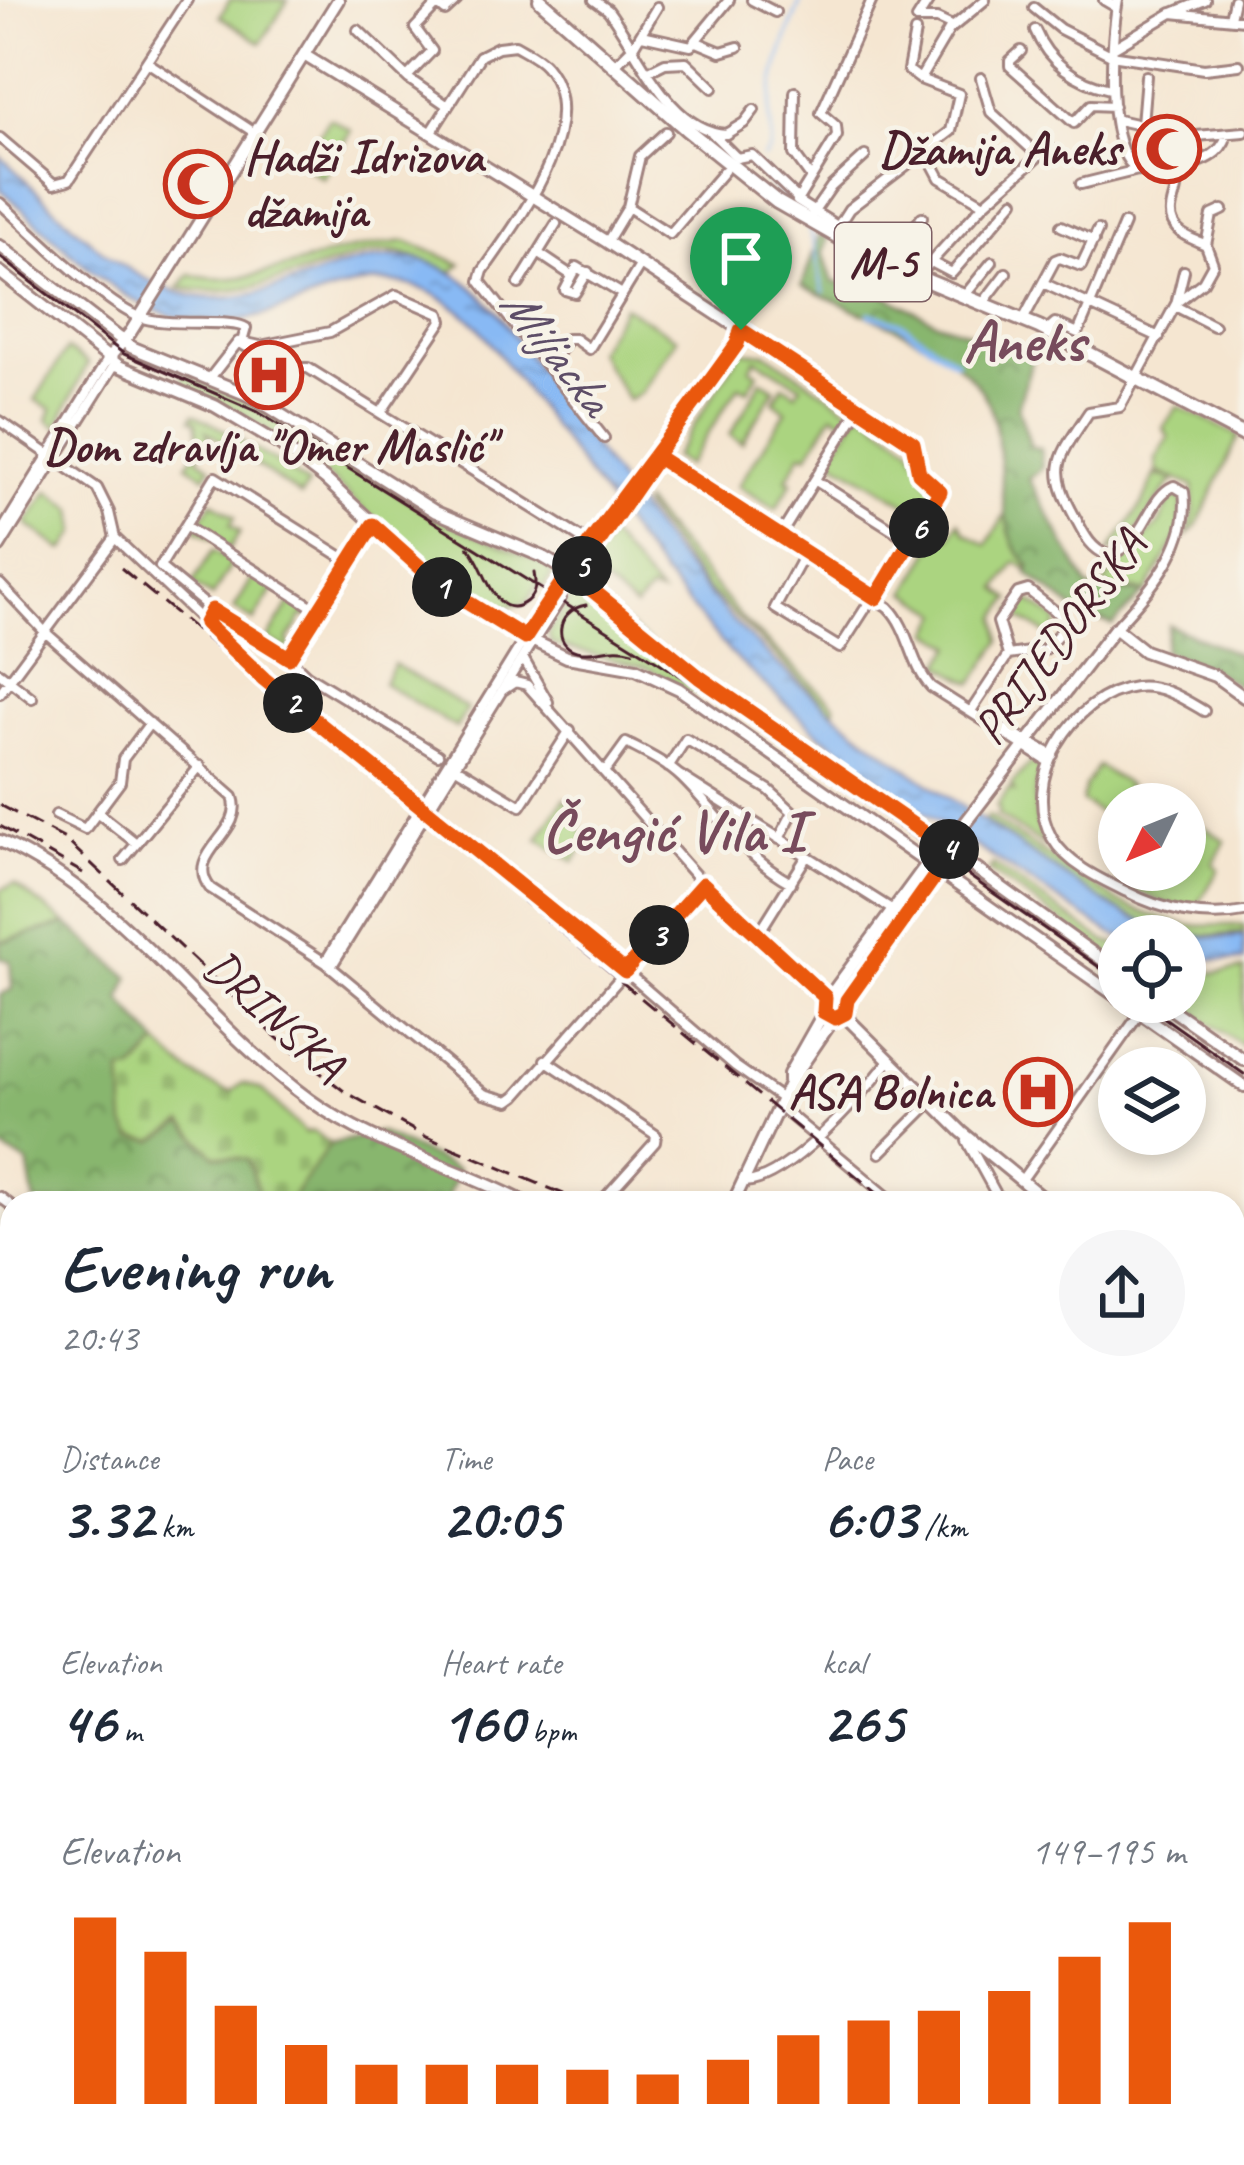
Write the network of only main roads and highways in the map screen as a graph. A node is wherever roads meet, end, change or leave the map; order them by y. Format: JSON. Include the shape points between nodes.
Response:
{"nodes":[{"id":1,"x":338,"y":0,"type":"edge"},
{"id":2,"x":540,"y":0,"type":"edge"},
{"id":3,"x":304,"y":55,"type":"junction"},
{"id":4,"x":0,"y":246,"type":"edge"},
{"id":5,"x":0,"y":272,"type":"edge"},
{"id":6,"x":124,"y":340,"type":"junction"},
{"id":7,"x":112,"y":362,"type":"junction"},
{"id":8,"x":1244,"y":435,"type":"edge"},
{"id":9,"x":609,"y":522,"type":"junction"},
{"id":10,"x":572,"y":574,"type":"junction"},
{"id":11,"x":528,"y":640,"type":"junction"},
{"id":12,"x":1244,"y":697,"type":"edge"},
{"id":13,"x":0,"y":842,"type":"edge"},
{"id":14,"x":950,"y":843,"type":"junction"},
{"id":15,"x":926,"y":860,"type":"junction"},
{"id":16,"x":940,"y":870,"type":"junction"},
{"id":17,"x":1098,"y":956,"type":"edge"},
{"id":18,"x":1098,"y":983,"type":"edge"},
{"id":19,"x":828,"y":995,"type":"junction"},
{"id":20,"x":847,"y":1000,"type":"junction"},
{"id":21,"x":834,"y":1015,"type":"junction"},
{"id":22,"x":1154,"y":1023,"type":"edge"},
{"id":23,"x":1191,"y":1023,"type":"edge"},
{"id":24,"x":1244,"y":1060,"type":"edge"},
{"id":25,"x":1244,"y":1087,"type":"edge"},
{"id":26,"x":496,"y":1191,"type":"edge"},
{"id":27,"x":738,"y":1191,"type":"edge"},
{"id":28,"x":1034,"y":1191,"type":"edge"}],
"edges":[{"from":1,"to":3,"type":"main road"},
{"from":2,"to":8,"type":"main road","number":"M-5","via":[[754,186],[910,275],[1046,330]]},
{"from":3,"to":6,"type":"main road"},
{"from":3,"to":9,"type":"main road","via":[[741,330]]},
{"from":4,"to":6,"type":"main road"},
{"from":5,"to":7,"type":"main road"},
{"from":6,"to":7,"type":"main road"},
{"from":6,"to":10,"type":"main road","via":[[253,398],[436,512]]},
{"from":7,"to":11,"type":"main road","via":[[262,433],[441,586]]},
{"from":9,"to":10,"type":"main road"},
{"from":9,"to":10,"type":"main road"},
{"from":10,"to":11,"type":"main road"},
{"from":10,"to":14,"type":"main road","via":[[699,677]]},
{"from":11,"to":15,"type":"main road","via":[[679,688]]},
{"from":12,"to":14,"type":"main road","name":"PRIJEDORSKA","via":[[1215,676],[1144,651],[1115,628]]},
{"from":13,"to":26,"type":"main road","name":"DRINSKA","via":[[108,910],[313,1103]]},
{"from":14,"to":15,"type":"main road"},
{"from":14,"to":16,"type":"main road"},
{"from":14,"to":17,"type":"main road"},
{"from":15,"to":16,"type":"main road"},
{"from":15,"to":19,"type":"main road"},
{"from":16,"to":18,"type":"main road"},
{"from":16,"to":20,"type":"main road"},
{"from":19,"to":20,"type":"main road"},
{"from":19,"to":21,"type":"main road"},
{"from":20,"to":21,"type":"main road"},
{"from":21,"to":27,"type":"main road","via":[[789,1084]]},
{"from":21,"to":28,"type":"main road"},
{"from":22,"to":25,"type":"main road"},
{"from":23,"to":24,"type":"main road"}]}
